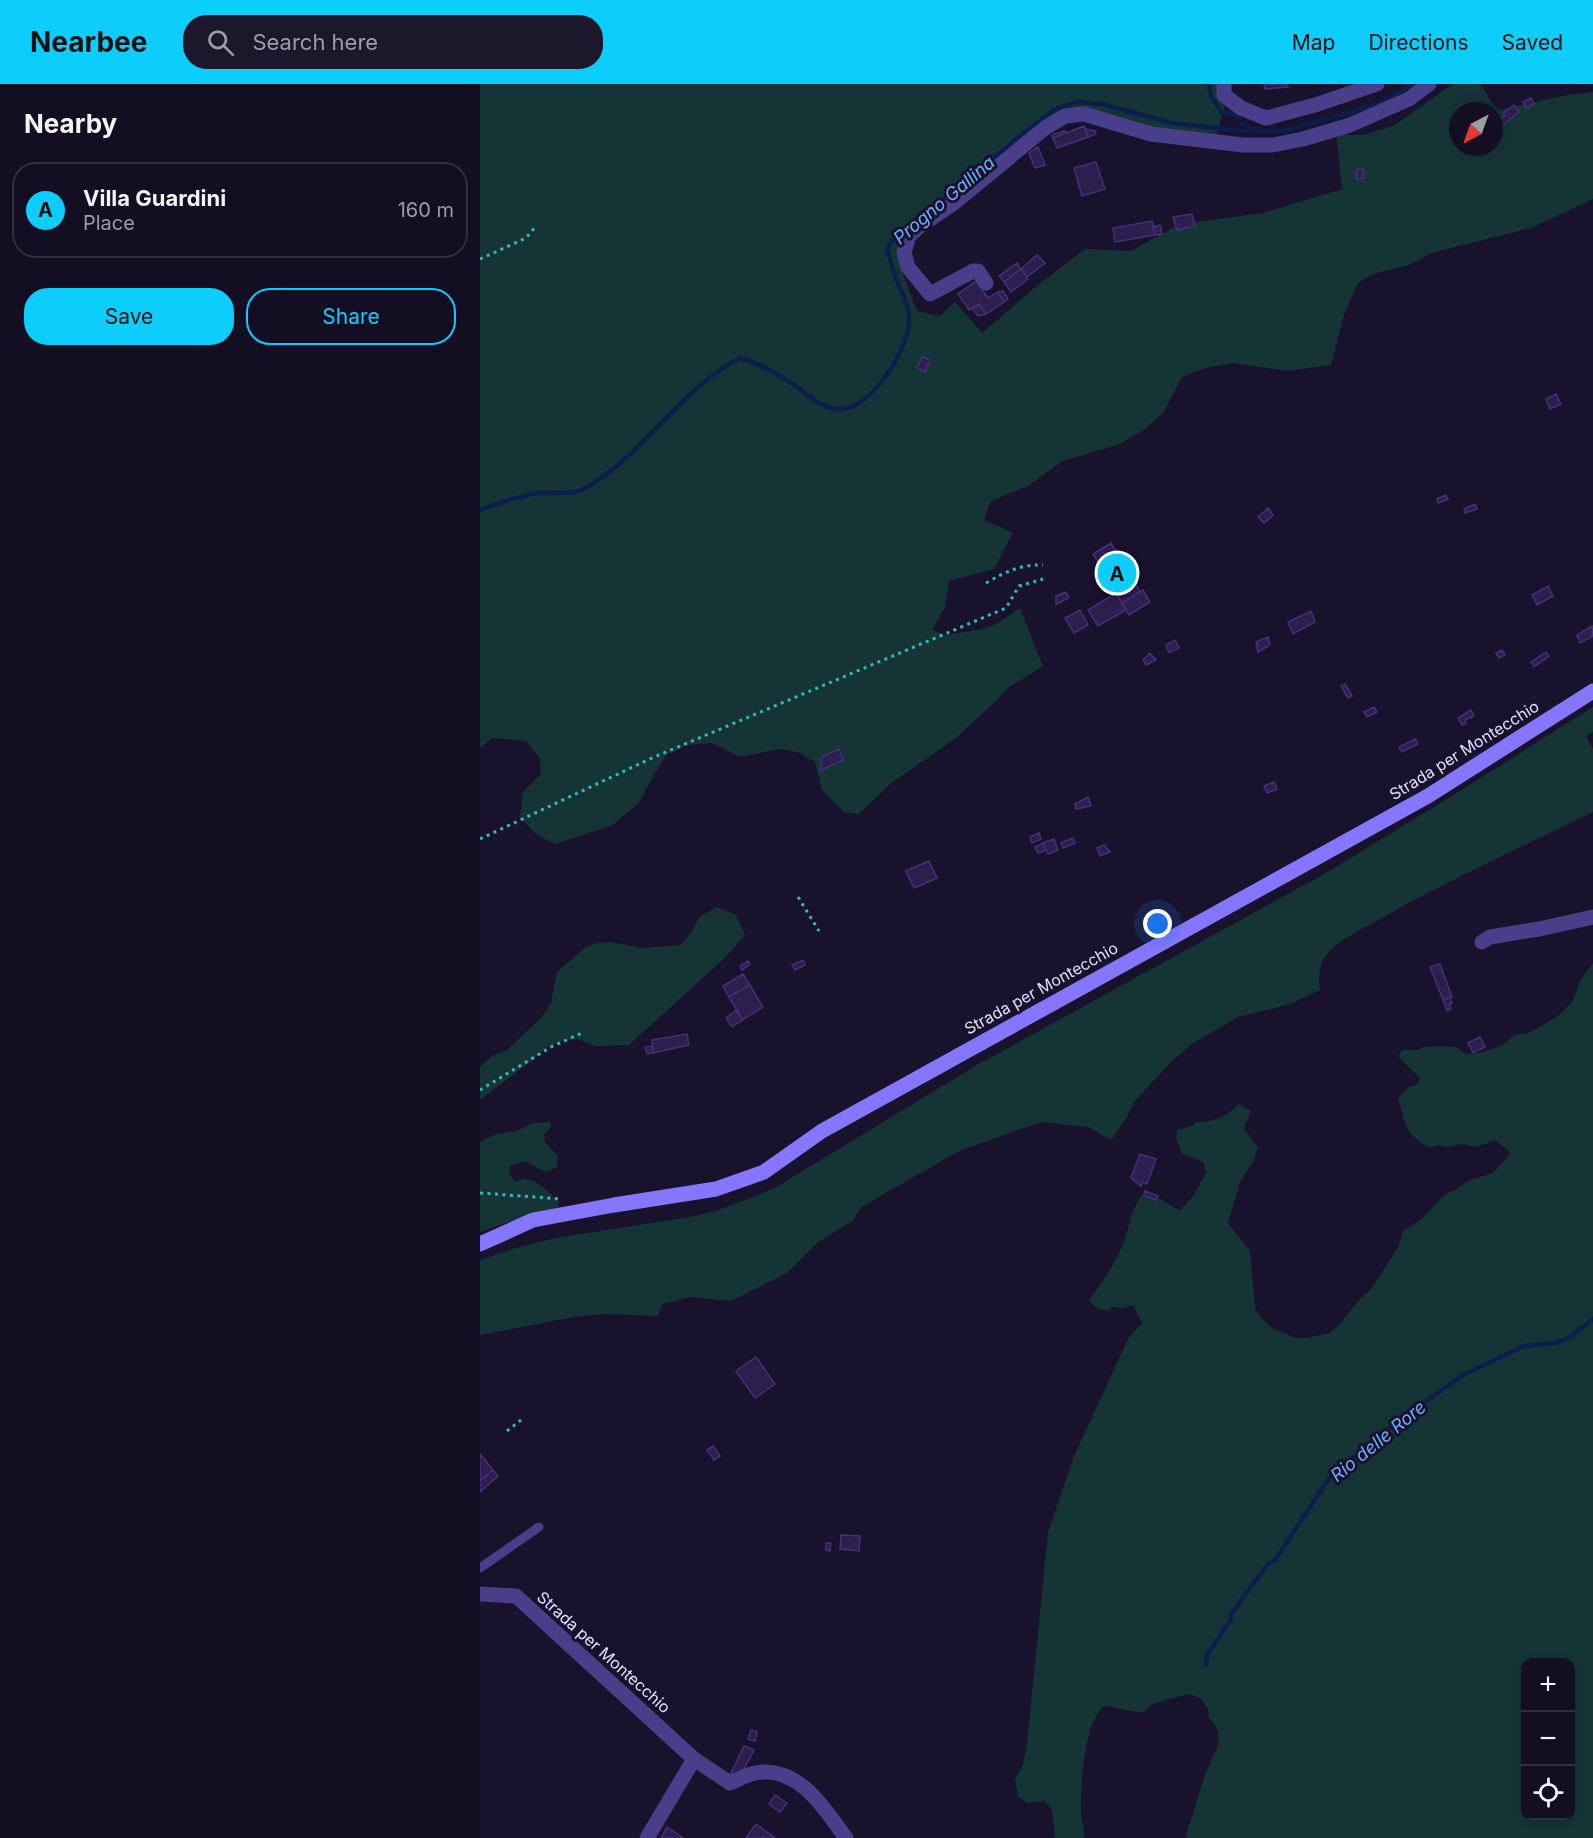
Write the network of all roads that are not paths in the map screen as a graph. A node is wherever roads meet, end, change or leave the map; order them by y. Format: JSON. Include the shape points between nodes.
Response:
{"nodes":[{"id":1,"x":1224,"y":84,"type":"edge"},
{"id":2,"x":1377,"y":84,"type":"edge"},
{"id":3,"x":1429,"y":84,"type":"edge"},
{"id":4,"x":986,"y":283,"type":"dead end"},
{"id":5,"x":1593,"y":692,"type":"edge"},
{"id":6,"x":1593,"y":917,"type":"edge"},
{"id":7,"x":1482,"y":942,"type":"dead end"},
{"id":8,"x":480,"y":1244,"type":"edge"},
{"id":9,"x":539,"y":1527,"type":"dead end"},
{"id":10,"x":480,"y":1568,"type":"edge"},
{"id":11,"x":480,"y":1594,"type":"edge"},
{"id":12,"x":694,"y":1759,"type":"junction"},
{"id":13,"x":647,"y":1838,"type":"edge"},
{"id":14,"x":846,"y":1838,"type":"edge"}],
"edges":[{"from":1,"to":2,"type":"street","via":[[1224,95],[1241,108],[1266,118]]},
{"from":3,"to":4,"type":"street","via":[[1409,99],[1350,125],[1273,145],[1151,134],[1084,114],[1065,116],[909,236],[904,253],[908,267],[930,294],[973,271],[978,271]]},
{"from":5,"to":8,"type":"street","name":"Strada per Montecchio","via":[[1428,796],[832,1125],[764,1172],[716,1189],[533,1220]]},
{"from":6,"to":7,"type":"street","via":[[1490,937]]},
{"from":9,"to":10,"type":"lane"},
{"from":11,"to":12,"type":"street","name":"Strada per Montecchio","via":[[516,1596]]},
{"from":12,"to":13,"type":"street"},
{"from":12,"to":14,"type":"street","name":"Strada per Montecchio","via":[[730,1782],[765,1772],[787,1776],[806,1788]]}]}
